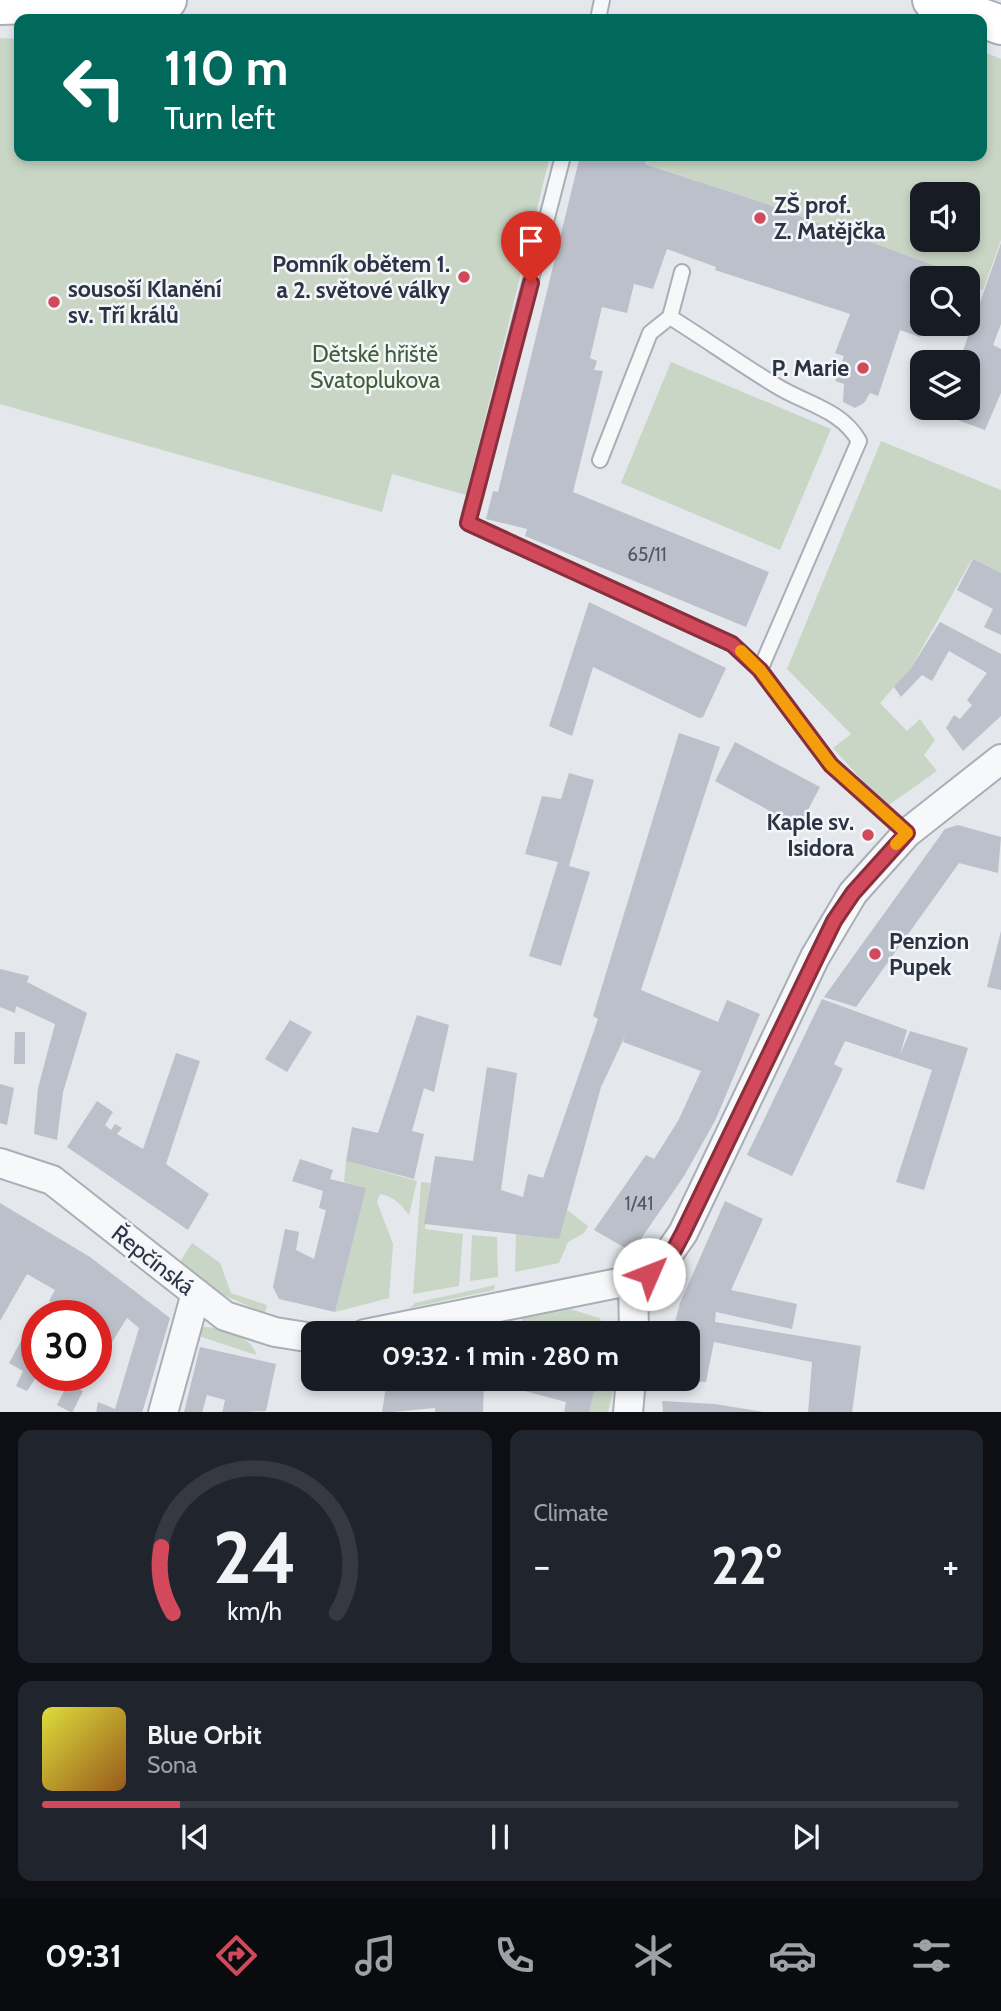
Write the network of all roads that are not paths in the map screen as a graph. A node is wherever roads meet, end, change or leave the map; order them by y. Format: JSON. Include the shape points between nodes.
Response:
{"nodes":[{"id":1,"x":167,"y":0,"type":"edge"},
{"id":2,"x":932,"y":0,"type":"edge"},
{"id":3,"x":0,"y":5,"type":"edge"},
{"id":4,"x":971,"y":14,"type":"edge"},
{"id":5,"x":562,"y":161,"type":"edge"},
{"id":6,"x":682,"y":272,"type":"dead end"},
{"id":7,"x":670,"y":317,"type":"junction"},
{"id":8,"x":600,"y":460,"type":"dead end"},
{"id":9,"x":760,"y":670,"type":"junction"},
{"id":10,"x":1001,"y":759,"type":"edge"},
{"id":11,"x":907,"y":833,"type":"junction"},
{"id":12,"x":0,"y":1163,"type":"edge"},
{"id":13,"x":633,"y":1280,"type":"junction"},
{"id":14,"x":196,"y":1293,"type":"junction"},
{"id":15,"x":430,"y":1321,"type":"edge"},
{"id":16,"x":634,"y":1321,"type":"edge"},
{"id":17,"x":301,"y":1336,"type":"edge"},
{"id":18,"x":630,"y":1391,"type":"edge"},
{"id":19,"x":163,"y":1412,"type":"edge"},
{"id":20,"x":628,"y":1412,"type":"edge"}],
"edges":[{"from":1,"to":3,"type":"main road"},
{"from":2,"to":4,"type":"main road"},
{"from":5,"to":9,"type":"lane","via":[[468,523],[732,644]]},
{"from":6,"to":7,"type":"lane"},
{"from":7,"to":8,"type":"lane","via":[[650,333]]},
{"from":7,"to":9,"type":"lane","via":[[778,387],[828,411],[851,427],[859,441]]},
{"from":9,"to":11,"type":"lane","via":[[831,765]]},
{"from":10,"to":11,"type":"street"},
{"from":11,"to":13,"type":"street","via":[[870,872],[834,921],[674,1250],[649,1274]]},
{"from":12,"to":14,"type":"street","name":"Řepčínská","via":[[52,1180]]},
{"from":13,"to":15,"type":"street"},
{"from":13,"to":16,"type":"street"},
{"from":14,"to":17,"type":"street","name":"Řepčínská","via":[[225,1316]]},
{"from":14,"to":19,"type":"street"},
{"from":18,"to":20,"type":"street"}]}
